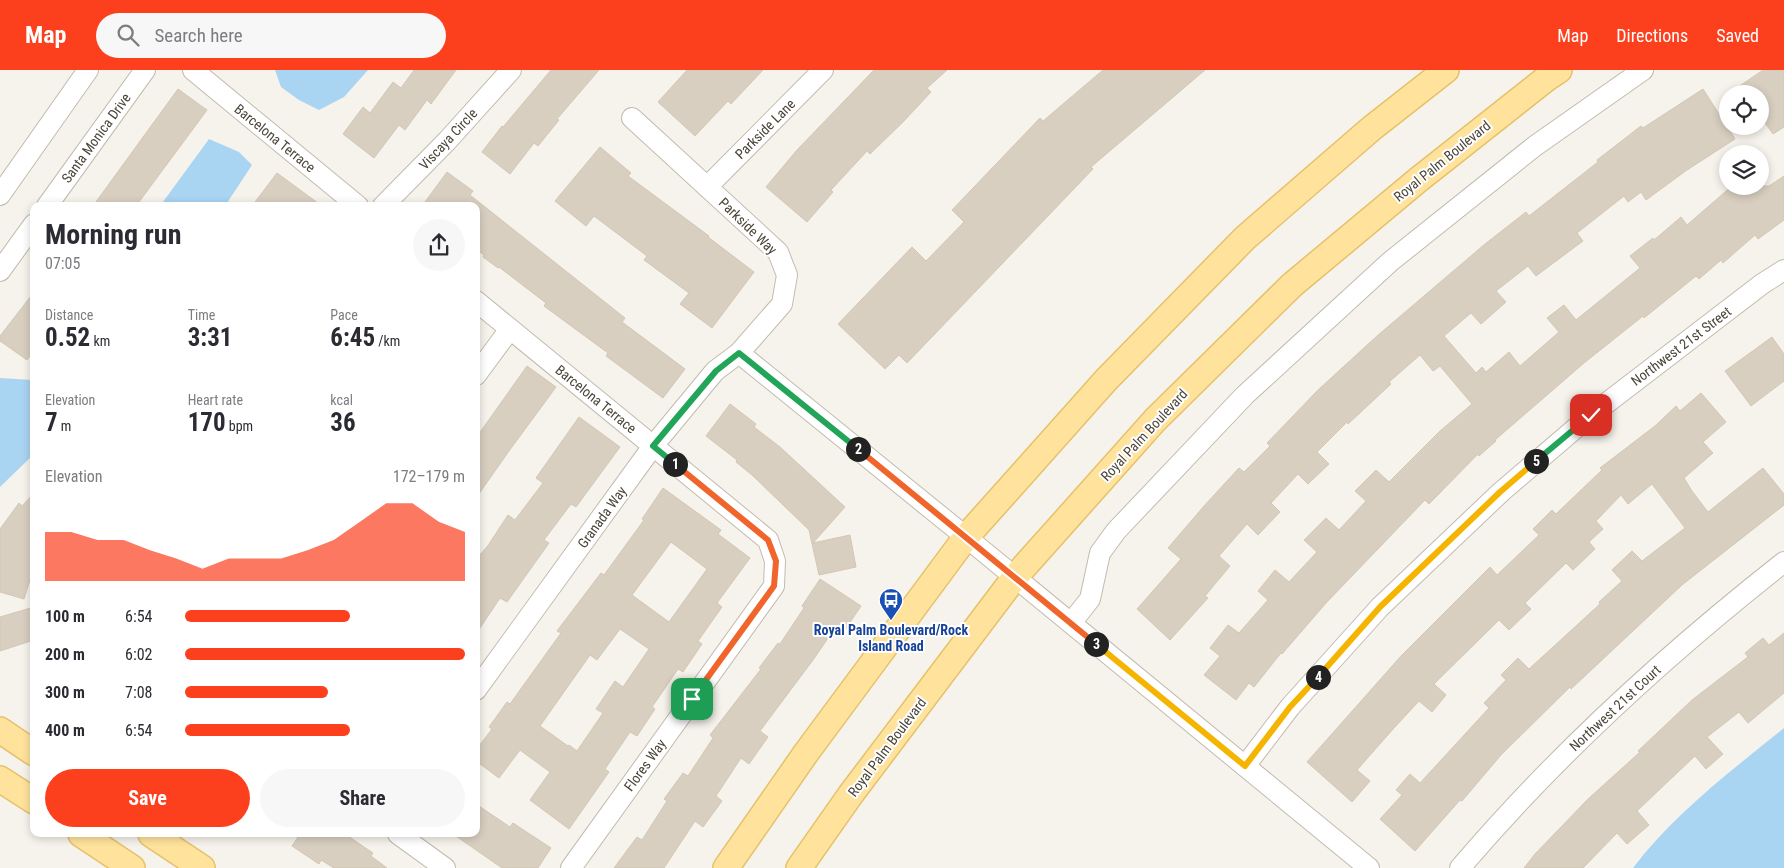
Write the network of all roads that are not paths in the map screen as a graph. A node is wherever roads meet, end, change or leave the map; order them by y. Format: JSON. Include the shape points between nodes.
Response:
{"nodes":[{"id":1,"x":88,"y":70,"type":"edge"},
{"id":2,"x":145,"y":70,"type":"edge"},
{"id":3,"x":193,"y":70,"type":"edge"},
{"id":4,"x":511,"y":70,"type":"edge"},
{"id":5,"x":823,"y":70,"type":"edge"},
{"id":6,"x":1446,"y":70,"type":"edge"},
{"id":7,"x":1560,"y":70,"type":"edge"},
{"id":8,"x":1643,"y":70,"type":"edge"},
{"id":9,"x":632,"y":118,"type":"dead end"},
{"id":10,"x":707,"y":187,"type":"junction"},
{"id":11,"x":0,"y":195,"type":"edge"},
{"id":12,"x":50,"y":202,"type":"edge"},
{"id":13,"x":353,"y":202,"type":"edge"},
{"id":14,"x":387,"y":202,"type":"edge"},
{"id":15,"x":30,"y":230,"type":"edge"},
{"id":16,"x":1784,"y":270,"type":"edge"},
{"id":17,"x":0,"y":271,"type":"edge"},
{"id":18,"x":480,"y":305,"type":"edge"},
{"id":19,"x":510,"y":329,"type":"junction"},
{"id":20,"x":739,"y":353,"type":"junction"},
{"id":21,"x":480,"y":370,"type":"edge"},
{"id":22,"x":653,"y":446,"type":"junction"},
{"id":23,"x":966,"y":537,"type":"junction"},
{"id":24,"x":776,"y":561,"type":"joint"},
{"id":25,"x":1784,"y":562,"type":"edge"},
{"id":26,"x":1015,"y":577,"type":"junction"},
{"id":27,"x":1071,"y":623,"type":"junction"},
{"id":28,"x":480,"y":684,"type":"edge"},
{"id":29,"x":0,"y":730,"type":"edge"},
{"id":30,"x":30,"y":750,"type":"edge"},
{"id":31,"x":1245,"y":766,"type":"junction"},
{"id":32,"x":0,"y":778,"type":"edge"},
{"id":33,"x":30,"y":798,"type":"edge"},
{"id":34,"x":86,"y":837,"type":"edge"},
{"id":35,"x":161,"y":837,"type":"edge"},
{"id":36,"x":402,"y":837,"type":"edge"},
{"id":37,"x":132,"y":868,"type":"edge"},
{"id":38,"x":202,"y":868,"type":"edge"},
{"id":39,"x":445,"y":868,"type":"edge"},
{"id":40,"x":571,"y":868,"type":"edge"},
{"id":41,"x":726,"y":868,"type":"edge"},
{"id":42,"x":799,"y":868,"type":"edge"},
{"id":43,"x":1369,"y":868,"type":"edge"},
{"id":44,"x":1460,"y":868,"type":"edge"}],
"edges":[{"from":1,"to":11,"type":"street"},
{"from":2,"to":12,"type":"street","name":"Santa Monica Drive"},
{"from":3,"to":13,"type":"street","name":"Barcelona Terrace"},
{"from":4,"to":14,"type":"street","name":"Viscaya Circle"},
{"from":5,"to":10,"type":"street","name":"Parkside Lane"},
{"from":6,"to":23,"type":"main road","via":[[1372,128],[1245,238],[1106,380]]},
{"from":7,"to":26,"type":"main road","name":"Royal Palm Boulevard","via":[[1418,180],[1292,285],[1155,420]]},
{"from":8,"to":27,"type":"street","via":[[1535,146],[1391,261],[1244,395],[1116,530],[1100,553],[1090,599]]},
{"from":9,"to":10,"type":"street","name":"Parkside Way"},
{"from":10,"to":20,"type":"street","name":"Parkside Way","via":[[778,252],[788,276],[782,304]]},
{"from":15,"to":17,"type":"street"},
{"from":16,"to":31,"type":"street","name":"Northwest 21st Street","via":[[1591,415],[1500,492],[1380,607],[1290,707]]},
{"from":18,"to":19,"type":"street","name":"Barcelona Terrace"},
{"from":19,"to":21,"type":"street"},
{"from":19,"to":22,"type":"street","name":"Barcelona Terrace"},
{"from":20,"to":22,"type":"street","name":"Granada Way","via":[[716,371]]},
{"from":20,"to":23,"type":"street"},
{"from":22,"to":24,"type":"street","name":"Barcelona Terrace","via":[[768,540]]},
{"from":22,"to":28,"type":"street","name":"Granada Way"},
{"from":23,"to":26,"type":"street"},
{"from":23,"to":41,"type":"main road","via":[[806,752]]},
{"from":24,"to":40,"type":"street","name":"Flores Way","via":[[774,586]]},
{"from":25,"to":44,"type":"street","name":"Northwest 21st Court","via":[[1717,614],[1600,718]]},
{"from":26,"to":27,"type":"street"},
{"from":26,"to":42,"type":"main road","name":"Royal Palm Boulevard"},
{"from":27,"to":31,"type":"street"},
{"from":29,"to":30,"type":"main road"},
{"from":31,"to":43,"type":"street"},
{"from":32,"to":33,"type":"main road"},
{"from":34,"to":37,"type":"main road"},
{"from":35,"to":38,"type":"main road"},
{"from":36,"to":39,"type":"street"}]}
